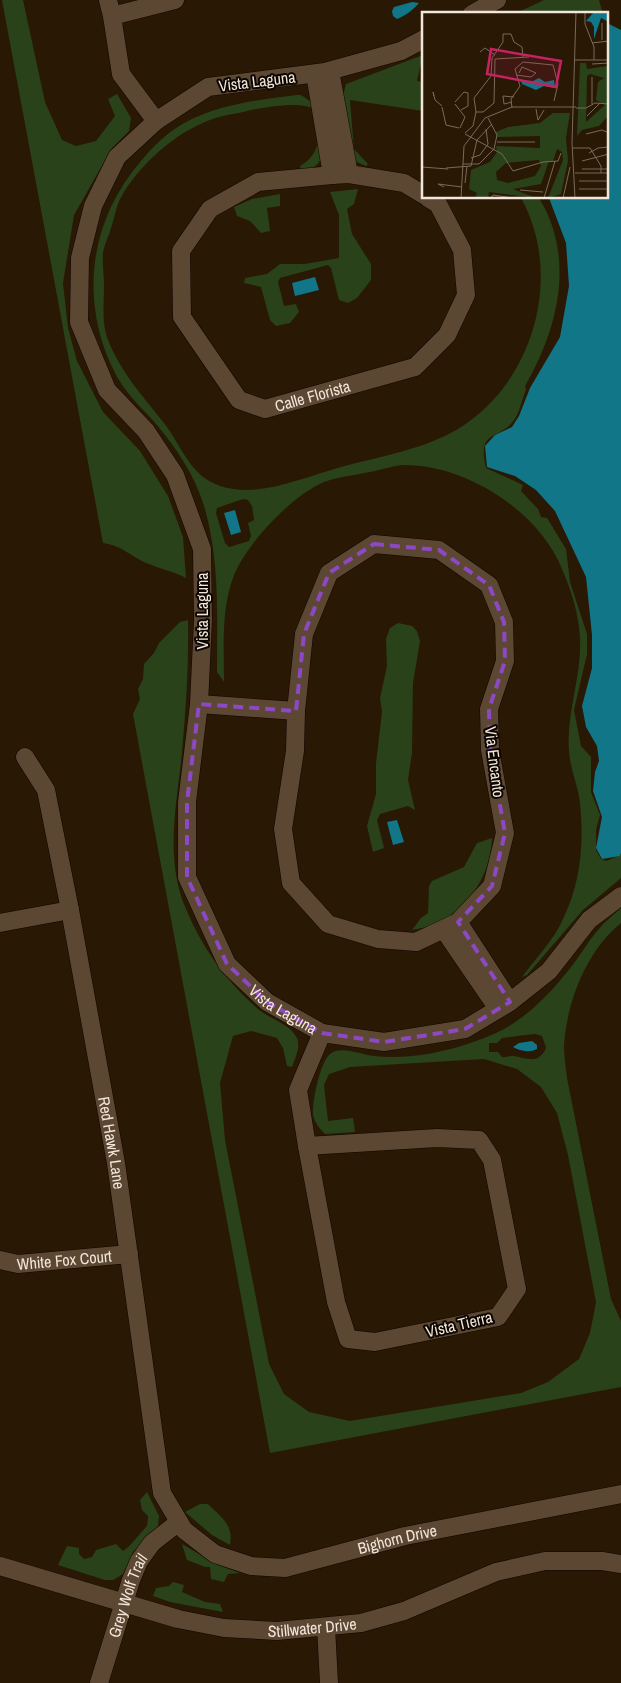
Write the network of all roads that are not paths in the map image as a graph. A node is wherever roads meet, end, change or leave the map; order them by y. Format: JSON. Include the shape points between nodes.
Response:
{"nodes":[{"id":1,"x":175,"y":0,"type":"edge"},
{"id":2,"x":497,"y":0,"type":"edge"},
{"id":3,"x":110,"y":8,"type":"edge"},
{"id":4,"x":476,"y":12,"type":"edge"},
{"id":5,"x":422,"y":40,"type":"edge"},
{"id":6,"x":322,"y":72,"type":"junction"},
{"id":7,"x":156,"y":121,"type":"junction"},
{"id":8,"x":340,"y":174,"type":"junction"},
{"id":9,"x":422,"y":194,"type":"edge"},
{"id":10,"x":430,"y":199,"type":"edge"},
{"id":11,"x":199,"y":704,"type":"junction"},
{"id":12,"x":296,"y":711,"type":"junction"},
{"id":13,"x":25,"y":757,"type":"dead end"},
{"id":14,"x":621,"y":896,"type":"edge"},
{"id":15,"x":70,"y":910,"type":"junction"},
{"id":16,"x":0,"y":923,"type":"edge"},
{"id":17,"x":451,"y":926,"type":"junction"},
{"id":18,"x":504,"y":1005,"type":"junction"},
{"id":19,"x":322,"y":1033,"type":"junction"},
{"id":20,"x":307,"y":1146,"type":"junction"},
{"id":21,"x":129,"y":1254,"type":"junction"},
{"id":22,"x":0,"y":1260,"type":"edge"},
{"id":23,"x":621,"y":1494,"type":"edge"},
{"id":24,"x":181,"y":1526,"type":"junction"},
{"id":25,"x":621,"y":1564,"type":"edge"},
{"id":26,"x":0,"y":1566,"type":"edge"},
{"id":27,"x":124,"y":1604,"type":"junction"},
{"id":28,"x":326,"y":1627,"type":"junction"},
{"id":29,"x":99,"y":1683,"type":"edge"},
{"id":30,"x":329,"y":1683,"type":"edge"}],
"edges":[{"from":1,"to":3,"type":"street"},
{"from":2,"to":4,"type":"street"},
{"from":3,"to":7,"type":"street","via":[[121,74]]},
{"from":5,"to":6,"type":"street","name":"Vista Laguna","via":[[402,51]]},
{"from":6,"to":7,"type":"street","name":"Vista Laguna","via":[[208,87]]},
{"from":6,"to":8,"type":"street"},
{"from":7,"to":11,"type":"street","name":"Vista Laguna","via":[[117,157],[93,206],[80,258],[79,322],[107,390],[146,431],[175,475],[202,549]]},
{"from":8,"to":9,"type":"street","name":"Calle Florista","via":[[404,183]]},
{"from":8,"to":10,"type":"street","name":"Calle Florista","via":[[258,182],[210,209],[180,251],[182,317],[239,400],[265,409],[415,367],[447,335],[466,295],[462,250],[438,204]]},
{"from":11,"to":12,"type":"street"},
{"from":11,"to":19,"type":"street","name":"Vista Laguna","via":[[187,802],[187,877],[227,964],[267,1002]]},
{"from":12,"to":17,"type":"street","name":"Via Encanto","via":[[295,751],[283,829],[291,883],[328,924],[378,939],[416,942]]},
{"from":12,"to":17,"type":"street","name":"Via Encanto","via":[[304,634],[328,574],[374,544],[439,550],[489,586],[504,622],[505,661],[490,708],[490,750],[505,833],[492,886]]},
{"from":13,"to":15,"type":"street","name":"Red Hawk Lane","via":[[46,790]]},
{"from":14,"to":18,"type":"street","name":"Vista Laguna","via":[[589,920],[549,971]]},
{"from":15,"to":16,"type":"street"},
{"from":15,"to":21,"type":"street","name":"Red Hawk Lane","via":[[116,1163]]},
{"from":17,"to":18,"type":"street"},
{"from":18,"to":19,"type":"street","name":"Vista Laguna","via":[[465,1029],[384,1042]]},
{"from":19,"to":20,"type":"street","name":"Vista Tierra","via":[[298,1090]]},
{"from":20,"to":20,"type":"street","name":"Vista Tierra","via":[[336,1302],[348,1339],[375,1342],[498,1317],[517,1288],[492,1160],[478,1140],[437,1138]]},
{"from":21,"to":22,"type":"street","name":"White Fox Court","via":[[18,1264]]},
{"from":21,"to":24,"type":"street","name":"Red Hawk Lane","via":[[162,1493]]},
{"from":23,"to":24,"type":"street","name":"Bighorn Drive","via":[[423,1532],[285,1568],[251,1566],[215,1554]]},
{"from":24,"to":27,"type":"street","name":"Grey Wolf Trail","via":[[152,1543],[139,1561]]},
{"from":25,"to":28,"type":"street","name":"Stillwater Drive","via":[[602,1560],[545,1560],[496,1572],[404,1611]]},
{"from":26,"to":27,"type":"street","name":"Stillwater Drive"},
{"from":27,"to":28,"type":"street","name":"Stillwater Drive","via":[[224,1628],[277,1631]]},
{"from":27,"to":29,"type":"street","name":"Grey Wolf Trail"},
{"from":28,"to":30,"type":"street"}]}
